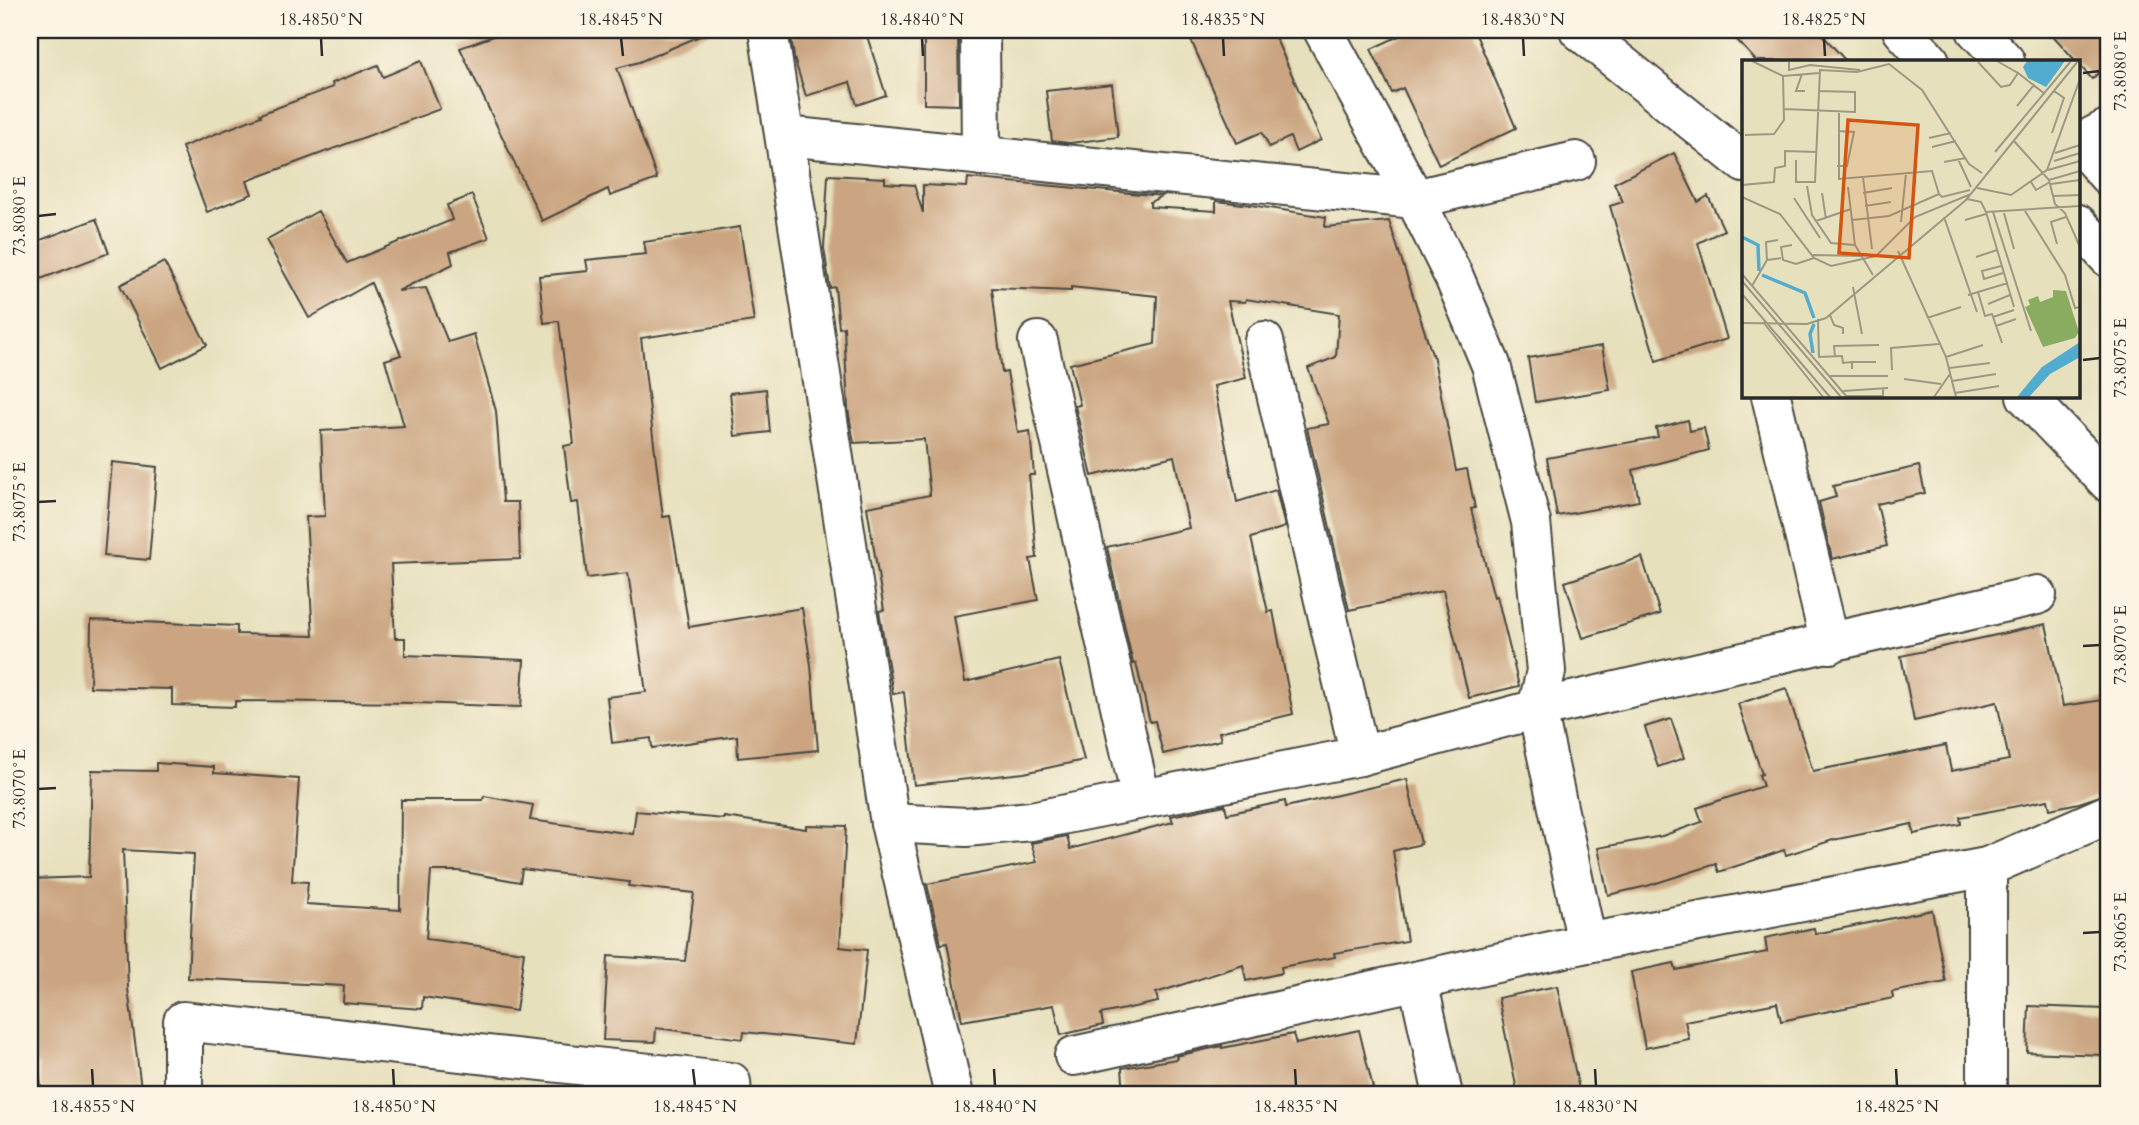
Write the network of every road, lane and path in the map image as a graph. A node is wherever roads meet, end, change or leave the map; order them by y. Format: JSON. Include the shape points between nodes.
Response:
{"nodes":[{"id":1,"x":768,"y":30,"type":"edge"},
{"id":2,"x":980,"y":30,"type":"edge"},
{"id":3,"x":1323,"y":30,"type":"edge"},
{"id":4,"x":1579,"y":30,"type":"edge"},
{"id":5,"x":1902,"y":30,"type":"edge"},
{"id":6,"x":1976,"y":30,"type":"edge"},
{"id":7,"x":1929,"y":60,"type":"edge"},
{"id":8,"x":2004,"y":60,"type":"edge"},
{"id":9,"x":785,"y":136,"type":"junction"},
{"id":10,"x":2086,"y":139,"type":"edge"},
{"id":11,"x":981,"y":156,"type":"junction"},
{"id":12,"x":1576,"y":161,"type":"dead end"},
{"id":13,"x":1742,"y":161,"type":"edge"},
{"id":14,"x":2109,"y":177,"type":"edge"},
{"id":15,"x":1415,"y":199,"type":"junction"},
{"id":16,"x":2080,"y":226,"type":"edge"},
{"id":17,"x":2109,"y":258,"type":"edge"},
{"id":18,"x":1038,"y":341,"type":"dead end"},
{"id":19,"x":1264,"y":341,"type":"dead end"},
{"id":20,"x":1771,"y":397,"type":"edge"},
{"id":21,"x":2027,"y":397,"type":"edge"},
{"id":22,"x":2109,"y":483,"type":"edge"},
{"id":23,"x":2037,"y":595,"type":"dead end"},
{"id":24,"x":1830,"y":644,"type":"junction"},
{"id":25,"x":1537,"y":709,"type":"junction"},
{"id":26,"x":1360,"y":756,"type":"junction"},
{"id":27,"x":1141,"y":799,"type":"junction"},
{"id":28,"x":2109,"y":814,"type":"edge"},
{"id":29,"x":890,"y":823,"type":"junction"},
{"id":30,"x":1987,"y":867,"type":"junction"},
{"id":31,"x":1587,"y":943,"type":"junction"},
{"id":32,"x":1418,"y":981,"type":"junction"},
{"id":33,"x":1074,"y":1056,"type":"dead end"},
{"id":34,"x":183,"y":1095,"type":"edge"},
{"id":35,"x":732,"y":1095,"type":"edge"},
{"id":36,"x":954,"y":1095,"type":"edge"},
{"id":37,"x":1443,"y":1095,"type":"edge"},
{"id":38,"x":1987,"y":1095,"type":"edge"}],
"edges":[{"from":1,"to":9,"type":"street"},
{"from":2,"to":11,"type":"street"},
{"from":3,"to":15,"type":"street"},
{"from":4,"to":13,"type":"street"},
{"from":5,"to":7,"type":"street"},
{"from":6,"to":8,"type":"street"},
{"from":9,"to":11,"type":"street"},
{"from":9,"to":29,"type":"street"},
{"from":10,"to":14,"type":"street"},
{"from":11,"to":15,"type":"street"},
{"from":12,"to":15,"type":"street"},
{"from":15,"to":25,"type":"street","via":[[1491,365],[1531,522],[1546,671]]},
{"from":16,"to":17,"type":"street"},
{"from":18,"to":27,"type":"street"},
{"from":19,"to":26,"type":"street"},
{"from":20,"to":24,"type":"street"},
{"from":21,"to":22,"type":"street"},
{"from":23,"to":24,"type":"street"},
{"from":24,"to":25,"type":"street"},
{"from":25,"to":26,"type":"street"},
{"from":25,"to":31,"type":"street"},
{"from":26,"to":27,"type":"street"},
{"from":27,"to":29,"type":"street","via":[[1031,821],[966,827]]},
{"from":28,"to":30,"type":"street"},
{"from":29,"to":36,"type":"street"},
{"from":30,"to":31,"type":"street"},
{"from":30,"to":38,"type":"street"},
{"from":31,"to":32,"type":"street"},
{"from":32,"to":33,"type":"street"},
{"from":32,"to":37,"type":"street"},
{"from":34,"to":35,"type":"street","via":[[183,1021],[731,1082]]}]}
